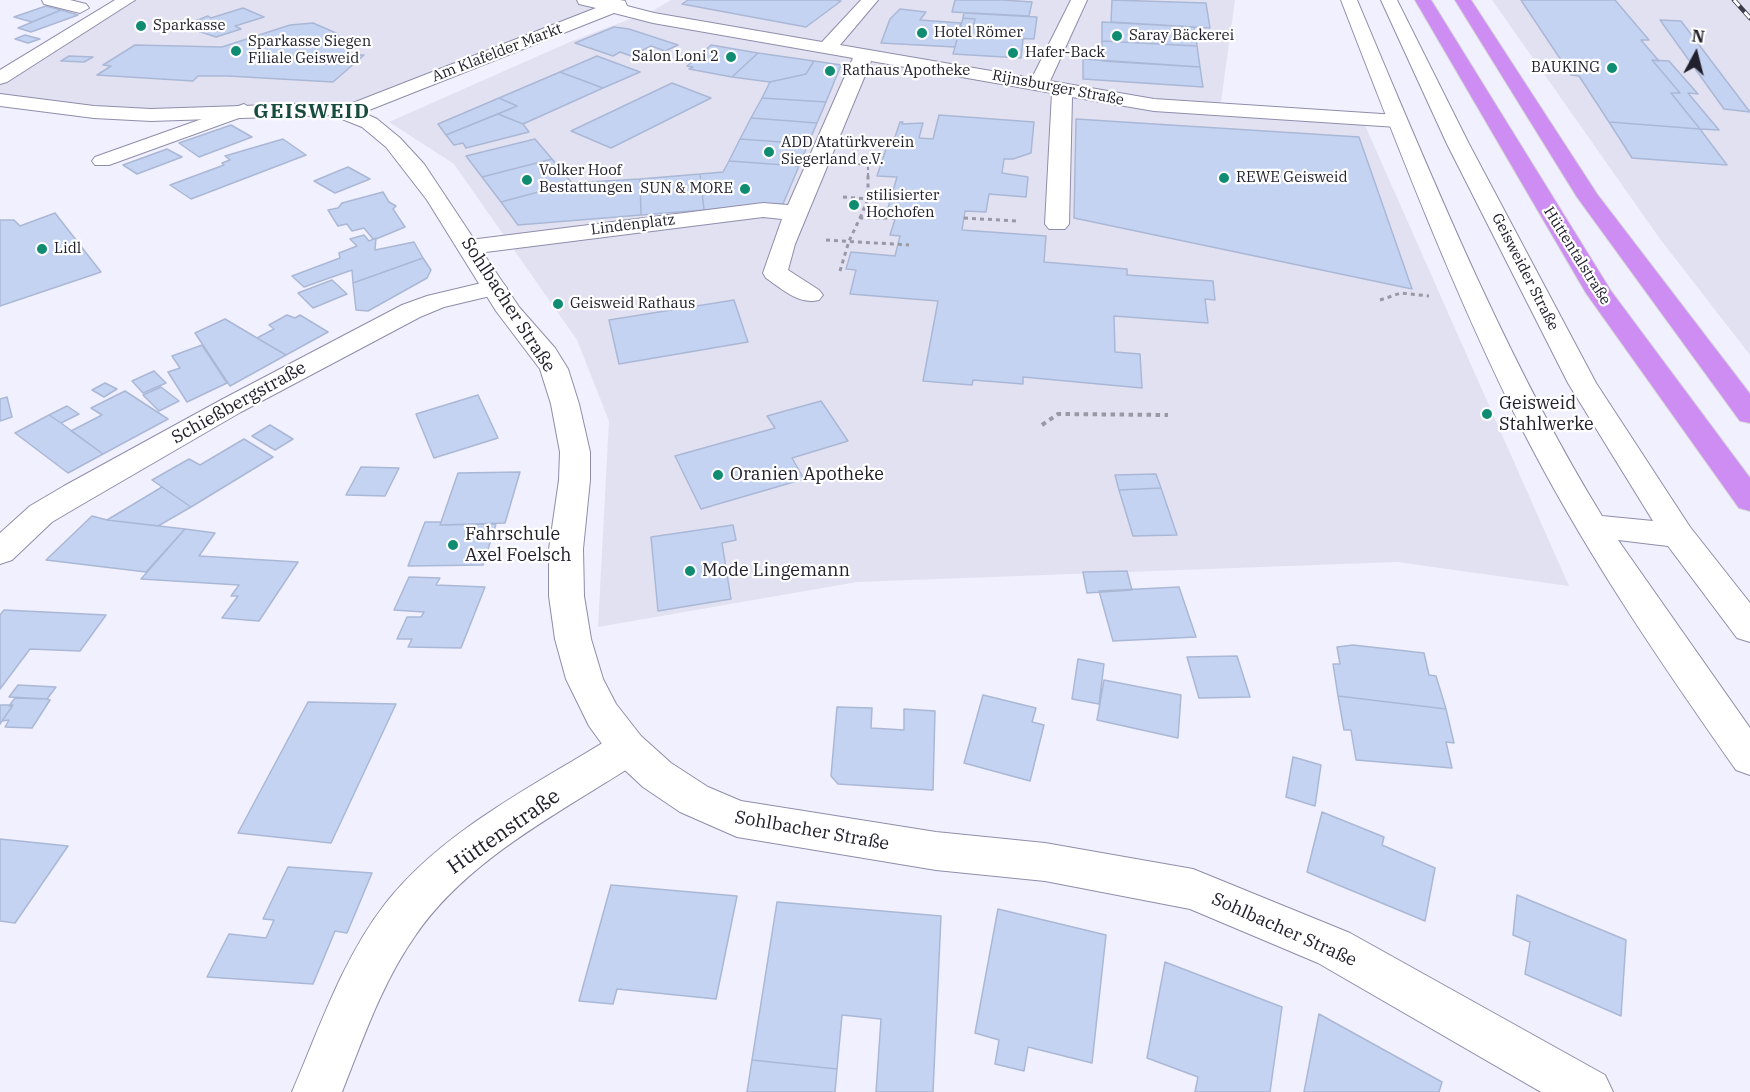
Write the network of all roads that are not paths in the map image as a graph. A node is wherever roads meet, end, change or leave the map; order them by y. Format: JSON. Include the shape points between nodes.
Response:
{"nodes":[{"id":1,"x":50,"y":0,"type":"edge"},
{"id":2,"x":127,"y":0,"type":"edge"},
{"id":3,"x":585,"y":0,"type":"edge"},
{"id":4,"x":870,"y":0,"type":"edge"},
{"id":5,"x":1079,"y":0,"type":"edge"},
{"id":6,"x":1349,"y":0,"type":"edge"},
{"id":7,"x":1389,"y":0,"type":"edge"},
{"id":8,"x":1423,"y":0,"type":"edge"},
{"id":9,"x":1463,"y":0,"type":"edge"},
{"id":10,"x":623,"y":3,"type":"edge"},
{"id":11,"x":80,"y":8,"type":"dead end"},
{"id":12,"x":826,"y":49,"type":"junction"},
{"id":13,"x":865,"y":53,"type":"junction"},
{"id":14,"x":0,"y":78,"type":"edge"},
{"id":15,"x":1039,"y":84,"type":"junction"},
{"id":16,"x":1062,"y":88,"type":"junction"},
{"id":17,"x":0,"y":100,"type":"edge"},
{"id":18,"x":244,"y":110,"type":"junction"},
{"id":19,"x":347,"y":112,"type":"junction"},
{"id":20,"x":1397,"y":121,"type":"junction"},
{"id":21,"x":102,"y":161,"type":"dead end"},
{"id":22,"x":796,"y":213,"type":"junction"},
{"id":23,"x":1057,"y":224,"type":"dead end"},
{"id":24,"x":470,"y":247,"type":"junction"},
{"id":25,"x":494,"y":288,"type":"junction"},
{"id":26,"x":810,"y":295,"type":"dead end"},
{"id":27,"x":1750,"y":414,"type":"edge"},
{"id":28,"x":1750,"y":500,"type":"edge"},
{"id":29,"x":1592,"y":526,"type":"junction"},
{"id":30,"x":1678,"y":535,"type":"junction"},
{"id":31,"x":0,"y":552,"type":"edge"},
{"id":32,"x":1750,"y":628,"type":"edge"},
{"id":33,"x":626,"y":749,"type":"junction"},
{"id":34,"x":1750,"y":758,"type":"edge"},
{"id":35,"x":1591,"y":1090,"type":"edge"},
{"id":36,"x":317,"y":1092,"type":"edge"}],
"edges":[{"from":1,"to":11,"type":"street"},
{"from":2,"to":14,"type":"street"},
{"from":3,"to":10,"type":"street"},
{"from":4,"to":12,"type":"street"},
{"from":5,"to":15,"type":"street"},
{"from":6,"to":20,"type":"street"},
{"from":7,"to":30,"type":"street","name":"Geisweider Straße","via":[[1458,144],[1582,383]]},
{"from":8,"to":28,"type":"highway","name":"Hüttentalstraße","via":[[1599,293]]},
{"from":9,"to":27,"type":"highway","via":[[1588,197]]},
{"from":10,"to":12,"type":"street","name":"Rijnsburger Straße","via":[[653,18]]},
{"from":10,"to":19,"type":"street","name":"Am Klafelder Markt"},
{"from":12,"to":13,"type":"street","name":"Rijnsburger Straße"},
{"from":13,"to":15,"type":"street","name":"Rijnsburger Straße"},
{"from":13,"to":22,"type":"street"},
{"from":15,"to":16,"type":"street","name":"Rijnsburger Straße"},
{"from":16,"to":20,"type":"street","name":"Rijnsburger Straße","via":[[1154,105]]},
{"from":16,"to":23,"type":"street"},
{"from":17,"to":18,"type":"street","name":"Sohlbacher Straße","via":[[81,111],[153,115]]},
{"from":18,"to":19,"type":"street","name":"Sohlbacher Straße"},
{"from":18,"to":21,"type":"lane"},
{"from":19,"to":24,"type":"street","name":"Sohlbacher Straße","via":[[375,126],[391,141],[424,180]]},
{"from":20,"to":29,"type":"street","via":[[1511,378]]},
{"from":22,"to":24,"type":"street","name":"Lindenplatz","via":[[763,210]]},
{"from":22,"to":26,"type":"street","via":[[775,273]]},
{"from":24,"to":25,"type":"street","name":"Sohlbacher Straße"},
{"from":25,"to":31,"type":"street","name":"Schießbergstraße","via":[[411,311],[231,406],[42,514]]},
{"from":25,"to":33,"type":"street","name":"Sohlbacher Straße","via":[[553,367],[574,442],[566,549],[567,605],[582,677],[599,712]]},
{"from":29,"to":30,"type":"street"},
{"from":29,"to":34,"type":"street","via":[[1657,629]]},
{"from":30,"to":32,"type":"street","name":"Geisweider Straße"},
{"from":33,"to":35,"type":"street","name":"Sohlbacher Straße","via":[[684,794],[737,819],[936,851],[1045,862],[1192,889],[1334,948]]},
{"from":33,"to":36,"type":"street","name":"Hüttenstraße","via":[[464,856],[414,902],[375,960]]}]}
